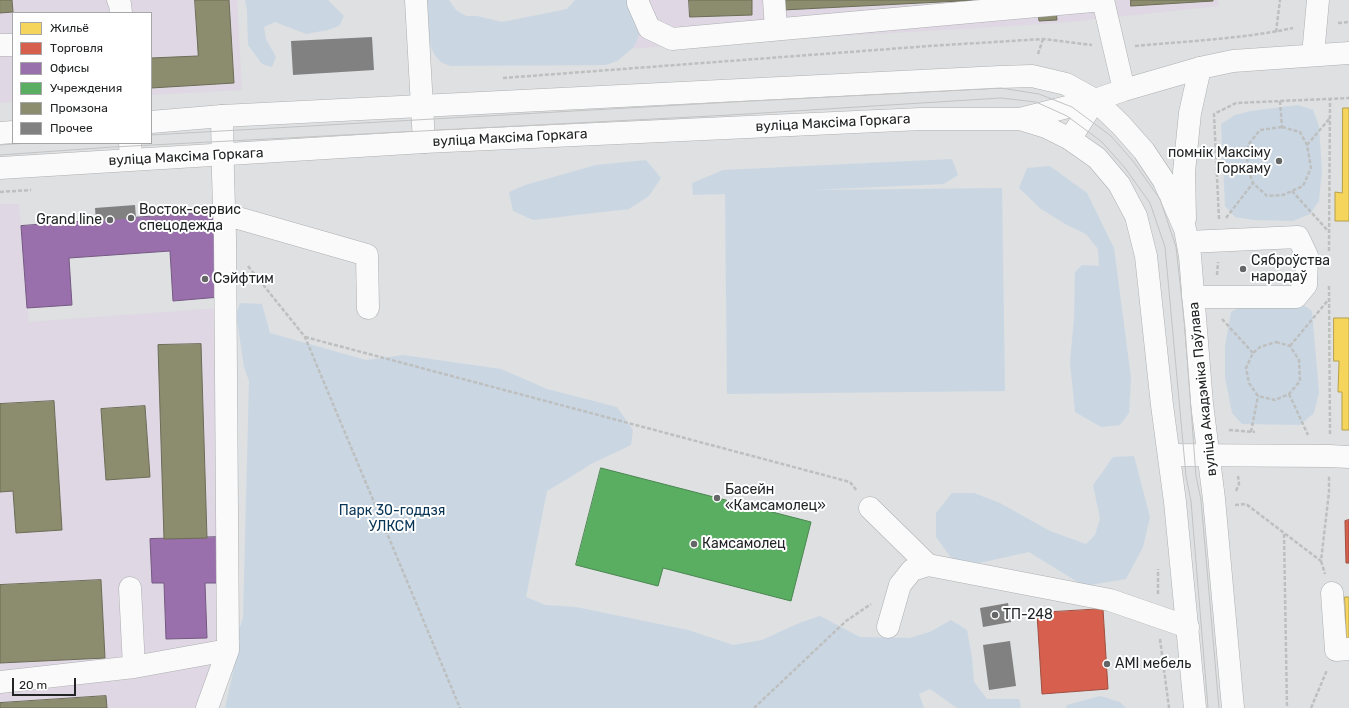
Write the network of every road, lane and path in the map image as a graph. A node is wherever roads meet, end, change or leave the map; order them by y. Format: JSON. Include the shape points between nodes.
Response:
{"nodes":[{"id":1,"x":416,"y":0,"type":"edge"},
{"id":2,"x":638,"y":0,"type":"edge"},
{"id":3,"x":774,"y":0,"type":"edge"},
{"id":4,"x":1103,"y":0,"type":"edge"},
{"id":5,"x":1280,"y":0,"type":"edge"},
{"id":6,"x":1318,"y":0,"type":"edge"},
{"id":7,"x":1028,"y":4,"type":"edge"},
{"id":8,"x":1349,"y":22,"type":"edge"},
{"id":9,"x":1316,"y":23,"type":"junction"},
{"id":10,"x":776,"y":29,"type":"junction"},
{"id":11,"x":1276,"y":32,"type":"junction"},
{"id":12,"x":1043,"y":39,"type":"junction"},
{"id":13,"x":0,"y":45,"type":"edge"},
{"id":14,"x":12,"y":45,"type":"edge"},
{"id":15,"x":1114,"y":48,"type":"junction"},
{"id":16,"x":1349,"y":53,"type":"edge"},
{"id":17,"x":1038,"y":54,"type":"dead end"},
{"id":18,"x":1313,"y":55,"type":"junction"},
{"id":19,"x":1200,"y":68,"type":"junction"},
{"id":20,"x":502,"y":78,"type":"dead end"},
{"id":21,"x":1124,"y":90,"type":"junction"},
{"id":22,"x":1349,"y":98,"type":"edge"},
{"id":23,"x":1330,"y":99,"type":"junction"},
{"id":24,"x":1094,"y":100,"type":"junction"},
{"id":25,"x":1280,"y":101,"type":"junction"},
{"id":26,"x":421,"y":106,"type":"junction"},
{"id":27,"x":222,"y":116,"type":"junction"},
{"id":28,"x":1330,"y":118,"type":"junction"},
{"id":29,"x":1020,"y":119,"type":"junction"},
{"id":30,"x":152,"y":122,"type":"edge"},
{"id":31,"x":1282,"y":127,"type":"junction"},
{"id":32,"x":0,"y":132,"type":"edge"},
{"id":33,"x":12,"y":132,"type":"edge"},
{"id":34,"x":1070,"y":139,"type":"junction"},
{"id":35,"x":424,"y":142,"type":"junction"},
{"id":36,"x":1307,"y":144,"type":"junction"},
{"id":37,"x":131,"y":151,"type":"edge"},
{"id":38,"x":223,"y":155,"type":"junction"},
{"id":39,"x":0,"y":168,"type":"edge"},
{"id":40,"x":1253,"y":183,"type":"junction"},
{"id":41,"x":1292,"y":191,"type":"junction"},
{"id":42,"x":224,"y":214,"type":"junction"},
{"id":43,"x":1329,"y":233,"type":"junction"},
{"id":44,"x":1219,"y":234,"type":"junction"},
{"id":45,"x":1186,"y":235,"type":"junction"},
{"id":46,"x":225,"y":237,"type":"junction"},
{"id":47,"x":1329,"y":255,"type":"dead end"},
{"id":48,"x":1329,"y":284,"type":"dead end"},
{"id":49,"x":1193,"y":297,"type":"junction"},
{"id":50,"x":1216,"y":297,"type":"junction"},
{"id":51,"x":1329,"y":299,"type":"junction"},
{"id":52,"x":368,"y":308,"type":"dead end"},
{"id":53,"x":305,"y":337,"type":"junction"},
{"id":54,"x":1290,"y":346,"type":"junction"},
{"id":55,"x":1253,"y":353,"type":"junction"},
{"id":56,"x":1289,"y":394,"type":"junction"},
{"id":57,"x":1258,"y":396,"type":"junction"},
{"id":58,"x":1228,"y":424,"type":"dead end"},
{"id":59,"x":1252,"y":432,"type":"dead end"},
{"id":60,"x":1308,"y":435,"type":"dead end"},
{"id":61,"x":1208,"y":454,"type":"junction"},
{"id":62,"x":1169,"y":455,"type":"junction"},
{"id":63,"x":1236,"y":455,"type":"junction"},
{"id":64,"x":1339,"y":457,"type":"edge"},
{"id":65,"x":1235,"y":491,"type":"dead end"},
{"id":66,"x":870,"y":508,"type":"joint"},
{"id":67,"x":1235,"y":512,"type":"dead end"},
{"id":68,"x":1284,"y":534,"type":"junction"},
{"id":69,"x":928,"y":565,"type":"junction"},
{"id":70,"x":1158,"y":566,"type":"dead end"},
{"id":71,"x":900,"y":585,"type":"junction"},
{"id":72,"x":130,"y":588,"type":"dead end"},
{"id":73,"x":1332,"y":593,"type":"dead end"},
{"id":74,"x":1157,"y":616,"type":"junction"},
{"id":75,"x":888,"y":627,"type":"dead end"},
{"id":76,"x":1188,"y":627,"type":"junction"},
{"id":77,"x":1342,"y":649,"type":"edge"},
{"id":78,"x":228,"y":650,"type":"junction"},
{"id":79,"x":134,"y":667,"type":"junction"},
{"id":80,"x":0,"y":682,"type":"edge"},
{"id":81,"x":207,"y":708,"type":"edge"},
{"id":82,"x":460,"y":708,"type":"edge"},
{"id":83,"x":754,"y":708,"type":"edge"},
{"id":84,"x":1170,"y":708,"type":"edge"},
{"id":85,"x":1195,"y":708,"type":"edge"},
{"id":86,"x":1233,"y":708,"type":"edge"},
{"id":87,"x":1287,"y":708,"type":"edge"},
{"id":88,"x":1311,"y":708,"type":"edge"}],
"edges":[{"from":1,"to":26,"type":"main road"},
{"from":2,"to":10,"type":"main road","via":[[649,28],[672,39]]},
{"from":3,"to":10,"type":"main road"},
{"from":4,"to":7,"type":"main road"},
{"from":4,"to":15,"type":"main road"},
{"from":5,"to":11,"type":"path"},
{"from":6,"to":9,"type":"main road"},
{"from":7,"to":10,"type":"main road"},
{"from":8,"to":9,"type":"path"},
{"from":9,"to":11,"type":"path"},
{"from":9,"to":18,"type":"main road"},
{"from":11,"to":15,"type":"path"},
{"from":12,"to":15,"type":"path"},
{"from":12,"to":17,"type":"path"},
{"from":12,"to":20,"type":"path"},
{"from":13,"to":14,"type":"main road"},
{"from":15,"to":21,"type":"main road"},
{"from":16,"to":18,"type":"main road","name":"вуліца Максіма Горкага"},
{"from":18,"to":19,"type":"main road","name":"вуліца Максіма Горкага","via":[[1233,61]]},
{"from":19,"to":21,"type":"main road","name":"вуліца Максіма Горкага"},
{"from":19,"to":45,"type":"main road","via":[[1190,113],[1184,172]]},
{"from":21,"to":24,"type":"main road","name":"вуліца Максіма Горкага"},
{"from":22,"to":23,"type":"path"},
{"from":23,"to":25,"type":"path"},
{"from":23,"to":28,"type":"path"},
{"from":24,"to":26,"type":"main road","via":[[1066,84],[1032,76]]},
{"from":24,"to":29,"type":"main road","name":"вуліца Максіма Горкага"},
{"from":24,"to":34,"type":"main road"},
{"from":24,"to":45,"type":"main road","name":"вуліца Акадэміка Паўлава","via":[[1122,125],[1144,151],[1164,181]]},
{"from":25,"to":31,"type":"path"},
{"from":25,"to":44,"type":"path","via":[[1236,103],[1214,114]]},
{"from":26,"to":27,"type":"main road"},
{"from":26,"to":35,"type":"main road"},
{"from":27,"to":30,"type":"main road"},
{"from":27,"to":38,"type":"main road"},
{"from":28,"to":36,"type":"path"},
{"from":28,"to":43,"type":"path"},
{"from":29,"to":34,"type":"main road","name":"вуліца Максіма Горкага","via":[[1046,127]]},
{"from":29,"to":35,"type":"main road","name":"вуліца Максіма Горкага","via":[[921,119]]},
{"from":31,"to":36,"type":"path","via":[[1300,132]]},
{"from":31,"to":40,"type":"path","via":[[1260,130],[1248,145],[1248,167]]},
{"from":32,"to":33,"type":"main road"},
{"from":34,"to":62,"type":"main road","via":[[1097,158],[1119,184],[1136,216],[1146,256]]},
{"from":35,"to":38,"type":"main road","name":"вуліца Максіма Горкага"},
{"from":36,"to":41,"type":"path","via":[[1311,168],[1303,186]]},
{"from":37,"to":38,"type":"main road","name":"вуліца Максіма Горкага"},
{"from":37,"to":39,"type":"main road","name":"вуліца Максіма Горкага"},
{"from":38,"to":42,"type":"main road"},
{"from":40,"to":41,"type":"path","via":[[1267,196],[1283,195]]},
{"from":40,"to":44,"type":"path"},
{"from":41,"to":43,"type":"path"},
{"from":42,"to":46,"type":"main road"},
{"from":42,"to":52,"type":"main road","via":[[367,256]]},
{"from":43,"to":47,"type":"path"},
{"from":44,"to":45,"type":"main road"},
{"from":44,"to":50,"type":"path"},
{"from":44,"to":50,"type":"main road","via":[[1298,237],[1307,256],[1306,285],[1296,297]]},
{"from":45,"to":49,"type":"main road","name":"вуліца Акадэміка Паўлава"},
{"from":46,"to":53,"type":"path"},
{"from":46,"to":78,"type":"main road"},
{"from":48,"to":51,"type":"path"},
{"from":49,"to":50,"type":"main road"},
{"from":49,"to":61,"type":"main road","name":"вуліца Акадэміка Паўлава"},
{"from":50,"to":55,"type":"path","via":[[1215,311]]},
{"from":51,"to":54,"type":"path"},
{"from":51,"to":64,"type":"path","via":[[1330,437]]},
{"from":53,"to":66,"type":"path","via":[[850,482]]},
{"from":53,"to":82,"type":"path"},
{"from":54,"to":55,"type":"path","via":[[1276,342],[1260,347]]},
{"from":54,"to":56,"type":"path","via":[[1299,360],[1300,380]]},
{"from":55,"to":57,"type":"path","via":[[1246,368],[1249,383]]},
{"from":56,"to":57,"type":"path","via":[[1275,400]]},
{"from":56,"to":60,"type":"path"},
{"from":57,"to":59,"type":"path"},
{"from":58,"to":63,"type":"path"},
{"from":61,"to":62,"type":"main road"},
{"from":61,"to":63,"type":"main road"},
{"from":61,"to":86,"type":"main road","name":"вуліца Акадэміка Паўлава"},
{"from":62,"to":76,"type":"main road"},
{"from":63,"to":64,"type":"main road"},
{"from":63,"to":65,"type":"path","via":[[1239,484]]},
{"from":64,"to":68,"type":"path","via":[[1329,492],[1321,561]]},
{"from":66,"to":69,"type":"main road"},
{"from":67,"to":68,"type":"path","via":[[1235,505],[1246,504]]},
{"from":68,"to":87,"type":"path"},
{"from":69,"to":71,"type":"main road","via":[[912,570]]},
{"from":69,"to":74,"type":"main road","via":[[1110,600]]},
{"from":70,"to":74,"type":"path"},
{"from":71,"to":75,"type":"main road"},
{"from":71,"to":83,"type":"path","via":[[846,621]]},
{"from":72,"to":79,"type":"main road"},
{"from":73,"to":77,"type":"main road"},
{"from":74,"to":76,"type":"main road"},
{"from":74,"to":84,"type":"path"},
{"from":76,"to":85,"type":"main road"},
{"from":77,"to":88,"type":"path"},
{"from":78,"to":79,"type":"main road"},
{"from":78,"to":81,"type":"main road"},
{"from":79,"to":80,"type":"main road"}]}
